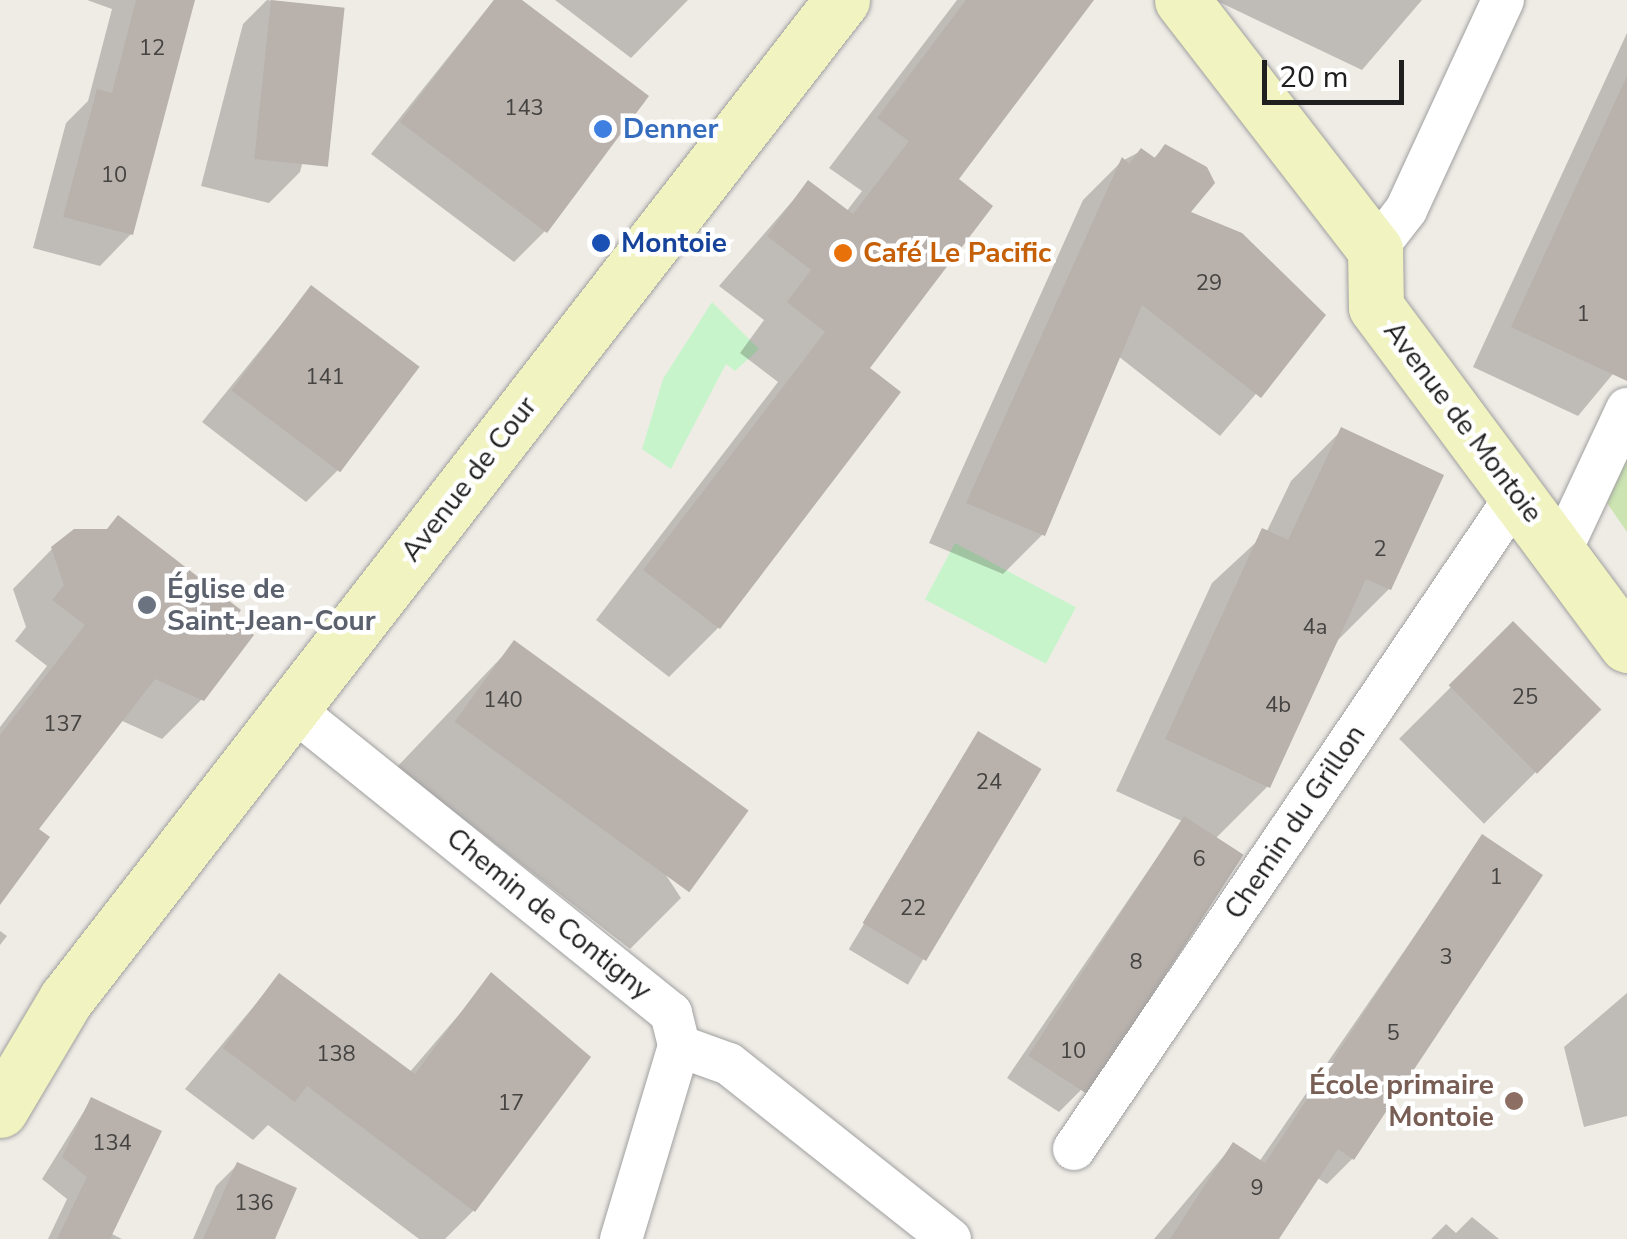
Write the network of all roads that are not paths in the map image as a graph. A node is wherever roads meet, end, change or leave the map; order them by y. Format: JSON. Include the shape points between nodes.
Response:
{"nodes":[{"id":1,"x":842,"y":0,"type":"edge"},
{"id":2,"x":1182,"y":0,"type":"edge"},
{"id":3,"x":1503,"y":0,"type":"edge"},
{"id":4,"x":1375,"y":250,"type":"junction"},
{"id":5,"x":1627,"y":409,"type":"edge"},
{"id":6,"x":1517,"y":495,"type":"junction"},
{"id":7,"x":1561,"y":550,"type":"junction"},
{"id":8,"x":1627,"y":645,"type":"edge"},
{"id":9,"x":290,"y":708,"type":"junction"},
{"id":10,"x":679,"y":1046,"type":"junction"},
{"id":11,"x":0,"y":1110,"type":"edge"},
{"id":12,"x":1074,"y":1150,"type":"dead end"},
{"id":13,"x":621,"y":1239,"type":"edge"},
{"id":14,"x":950,"y":1239,"type":"edge"}],
"edges":[{"from":1,"to":9,"type":"street","name":"Avenue de Cour"},
{"from":2,"to":4,"type":"street"},
{"from":3,"to":4,"type":"street","via":[[1406,210]]},
{"from":4,"to":6,"type":"street","name":"Avenue de Montoie","via":[[1376,307]]},
{"from":5,"to":7,"type":"street"},
{"from":6,"to":7,"type":"street","name":"Avenue de Montoie"},
{"from":6,"to":12,"type":"street","name":"Chemin du Grillon"},
{"from":7,"to":8,"type":"street","name":"Avenue de Montoie"},
{"from":9,"to":10,"type":"street","name":"Chemin de Contigny","via":[[642,985],[670,1013]]},
{"from":9,"to":11,"type":"street","name":"Avenue de Cour","via":[[66,1000]]},
{"from":10,"to":13,"type":"street"},
{"from":10,"to":14,"type":"street","via":[[729,1064]]}]}
